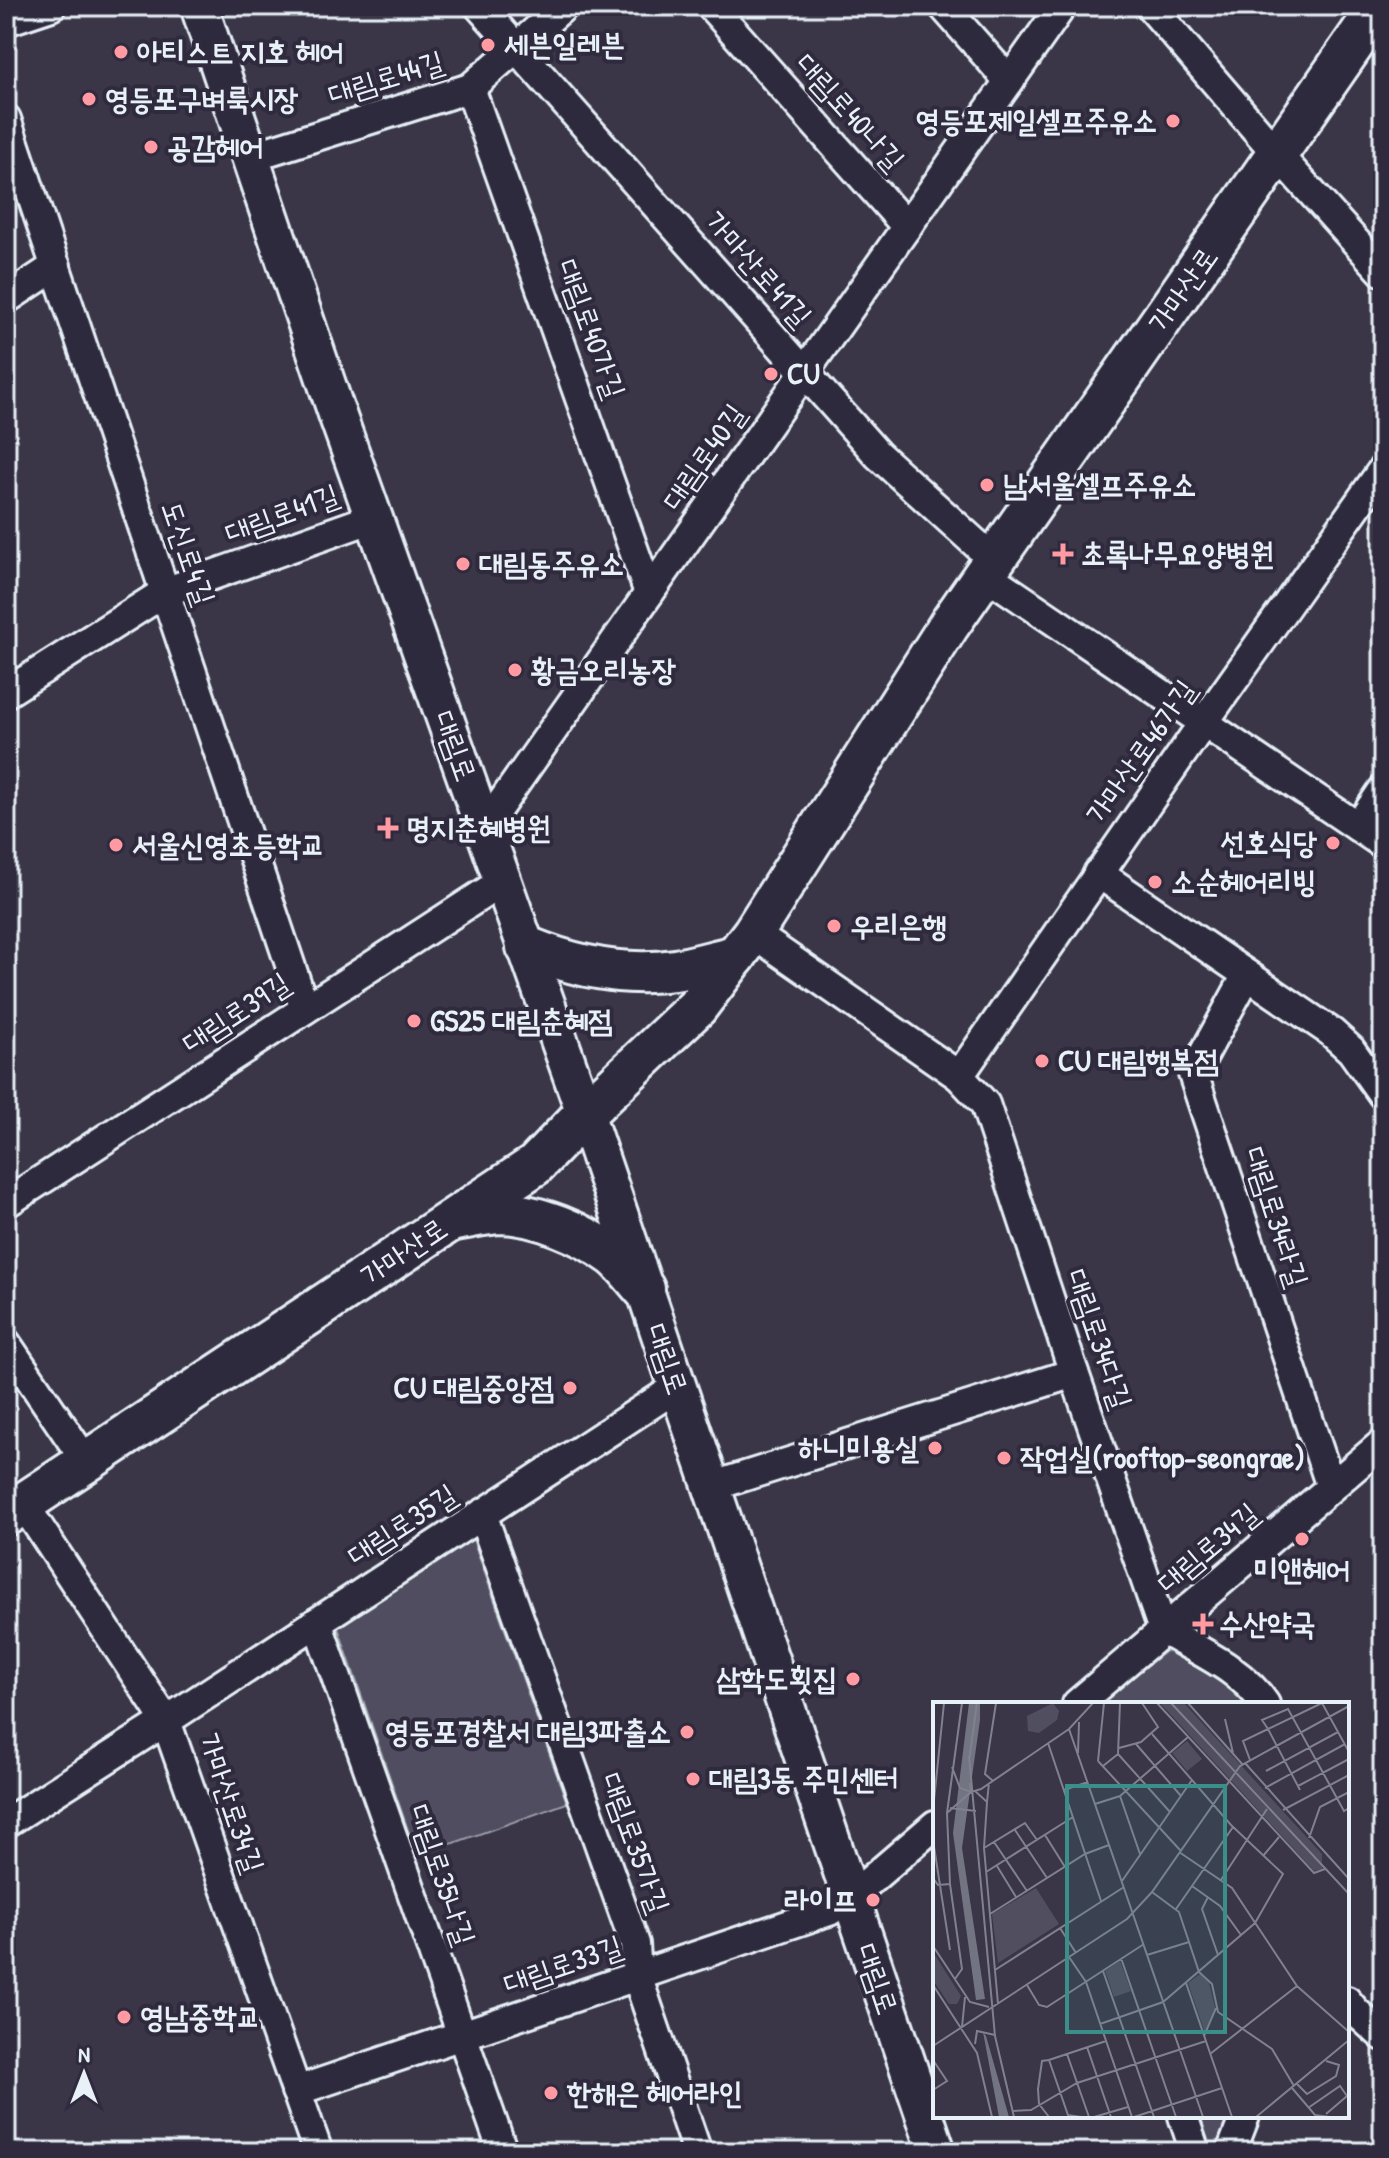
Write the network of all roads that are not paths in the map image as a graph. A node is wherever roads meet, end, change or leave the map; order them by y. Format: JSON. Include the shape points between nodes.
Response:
{"nodes":[{"id":1,"x":51,"y":6,"type":"edge"},
{"id":2,"x":199,"y":6,"type":"edge"},
{"id":3,"x":479,"y":6,"type":"edge"},
{"id":4,"x":564,"y":6,"type":"edge"},
{"id":5,"x":711,"y":6,"type":"edge"},
{"id":6,"x":943,"y":6,"type":"edge"},
{"id":7,"x":1062,"y":6,"type":"edge"},
{"id":8,"x":1150,"y":6,"type":"edge"},
{"id":9,"x":1380,"y":6,"type":"edge"},
{"id":10,"x":6,"y":21,"type":"edge"},
{"id":11,"x":516,"y":48,"type":"junction"},
{"id":12,"x":1009,"y":81,"type":"junction"},
{"id":13,"x":470,"y":88,"type":"junction"},
{"id":14,"x":6,"y":119,"type":"edge"},
{"id":15,"x":1277,"y":154,"type":"junction"},
{"id":16,"x":250,"y":157,"type":"junction"},
{"id":17,"x":907,"y":227,"type":"junction"},
{"id":18,"x":56,"y":266,"type":"junction"},
{"id":19,"x":1383,"y":272,"type":"edge"},
{"id":20,"x":6,"y":299,"type":"edge"},
{"id":21,"x":805,"y":371,"type":"junction"},
{"id":22,"x":1383,"y":469,"type":"edge"},
{"id":23,"x":373,"y":518,"type":"junction"},
{"id":24,"x":989,"y":567,"type":"junction"},
{"id":25,"x":165,"y":592,"type":"junction"},
{"id":26,"x":649,"y":593,"type":"junction"},
{"id":27,"x":6,"y":693,"type":"edge"},
{"id":28,"x":1204,"y":722,"type":"junction"},
{"id":29,"x":1383,"y":790,"type":"edge"},
{"id":30,"x":1358,"y":827,"type":"junction"},
{"id":31,"x":484,"y":828,"type":"junction"},
{"id":32,"x":1383,"y":844,"type":"edge"},
{"id":33,"x":1098,"y":873,"type":"junction"},
{"id":34,"x":503,"y":881,"type":"junction"},
{"id":35,"x":745,"y":945,"type":"junction"},
{"id":36,"x":527,"y":947,"type":"junction"},
{"id":37,"x":1247,"y":975,"type":"junction"},
{"id":38,"x":305,"y":1009,"type":"junction"},
{"id":39,"x":959,"y":1076,"type":"junction"},
{"id":40,"x":1383,"y":1095,"type":"edge"},
{"id":41,"x":585,"y":1113,"type":"junction"},
{"id":42,"x":6,"y":1203,"type":"edge"},
{"id":43,"x":451,"y":1220,"type":"junction"},
{"id":44,"x":644,"y":1289,"type":"junction"},
{"id":45,"x":6,"y":1343,"type":"edge"},
{"id":46,"x":1074,"y":1373,"type":"junction"},
{"id":47,"x":677,"y":1387,"type":"junction"},
{"id":48,"x":1383,"y":1443,"type":"edge"},
{"id":49,"x":87,"y":1463,"type":"junction"},
{"id":50,"x":710,"y":1487,"type":"junction"},
{"id":51,"x":1331,"y":1487,"type":"junction"},
{"id":52,"x":15,"y":1509,"type":"edge"},
{"id":53,"x":482,"y":1514,"type":"junction"},
{"id":54,"x":317,"y":1622,"type":"junction"},
{"id":55,"x":1163,"y":1630,"type":"junction"},
{"id":56,"x":1079,"y":1702,"type":"edge"},
{"id":57,"x":1263,"y":1702,"type":"edge"},
{"id":58,"x":166,"y":1721,"type":"junction"},
{"id":59,"x":6,"y":1823,"type":"edge"},
{"id":60,"x":933,"y":1827,"type":"edge"},
{"id":61,"x":850,"y":1898,"type":"junction"},
{"id":62,"x":637,"y":1976,"type":"junction"},
{"id":63,"x":1349,"y":2003,"type":"edge"},
{"id":64,"x":462,"y":2035,"type":"junction"},
{"id":65,"x":1383,"y":2036,"type":"edge"},
{"id":66,"x":296,"y":2091,"type":"junction"},
{"id":67,"x":1184,"y":2118,"type":"edge"},
{"id":68,"x":1244,"y":2118,"type":"edge"},
{"id":69,"x":318,"y":2152,"type":"edge"},
{"id":70,"x":503,"y":2152,"type":"edge"},
{"id":71,"x":697,"y":2152,"type":"edge"},
{"id":72,"x":937,"y":2152,"type":"edge"},
{"id":73,"x":1195,"y":2152,"type":"edge"},
{"id":74,"x":1231,"y":2152,"type":"edge"}],
"edges":[{"from":1,"to":10,"type":"street"},
{"from":2,"to":16,"type":"street","name":"대림로"},
{"from":3,"to":11,"type":"street","name":"가마산로41길"},
{"from":4,"to":11,"type":"street","name":"대림로44길"},
{"from":5,"to":17,"type":"street","name":"대림로40나길"},
{"from":6,"to":12,"type":"street"},
{"from":7,"to":12,"type":"street","name":"대림로40길"},
{"from":8,"to":15,"type":"street"},
{"from":9,"to":15,"type":"main road","name":"가마산로"},
{"from":11,"to":13,"type":"street","name":"대림로44길"},
{"from":11,"to":21,"type":"street","name":"가마산로41길"},
{"from":12,"to":17,"type":"street","name":"대림로40길"},
{"from":13,"to":16,"type":"street","name":"대림로44길"},
{"from":13,"to":26,"type":"street","name":"대림로40가길"},
{"from":14,"to":18,"type":"street","name":"도신로4길"},
{"from":15,"to":19,"type":"street"},
{"from":15,"to":24,"type":"main road","name":"가마산로"},
{"from":16,"to":23,"type":"street","name":"대림로"},
{"from":17,"to":21,"type":"street","name":"대림로40길"},
{"from":18,"to":20,"type":"street"},
{"from":18,"to":25,"type":"street","name":"도신로4길"},
{"from":21,"to":24,"type":"street","name":"가마산로41길","via":[[878,455]]},
{"from":21,"to":26,"type":"street","name":"대림로40길"},
{"from":22,"to":28,"type":"street","name":"가마산로46가길"},
{"from":23,"to":25,"type":"street","name":"대림로41길"},
{"from":23,"to":31,"type":"street","name":"대림로"},
{"from":24,"to":28,"type":"street"},
{"from":24,"to":35,"type":"main road","name":"가마산로"},
{"from":25,"to":27,"type":"street","name":"대림로41길"},
{"from":25,"to":38,"type":"street","name":"도신로4길"},
{"from":26,"to":31,"type":"street","name":"대림로40길"},
{"from":28,"to":30,"type":"street"},
{"from":28,"to":33,"type":"street","name":"가마산로46가길"},
{"from":29,"to":30,"type":"street"},
{"from":30,"to":32,"type":"street"},
{"from":31,"to":34,"type":"street","name":"대림로"},
{"from":33,"to":37,"type":"street"},
{"from":33,"to":39,"type":"street","name":"가마산로46가길"},
{"from":34,"to":36,"type":"street","name":"대림로"},
{"from":34,"to":38,"type":"street","name":"대림로39길"},
{"from":35,"to":36,"type":"main road","via":[[674,970],[629,972],[579,965]]},
{"from":35,"to":39,"type":"street"},
{"from":35,"to":41,"type":"main road","name":"가마산로","via":[[697,1007]]},
{"from":36,"to":41,"type":"street","name":"대림로"},
{"from":37,"to":40,"type":"street","via":[[1331,1032]]},
{"from":37,"to":51,"type":"street","name":"대림로34라길","via":[[1193,1074]]},
{"from":38,"to":42,"type":"street","name":"대림로39길"},
{"from":39,"to":46,"type":"street","name":"대림로34다길","via":[[985,1104]]},
{"from":41,"to":43,"type":"main road","name":"가마산로","via":[[535,1165]]},
{"from":41,"to":44,"type":"street","name":"대림로"},
{"from":43,"to":44,"type":"main road","via":[[498,1213],[561,1228],[617,1258]]},
{"from":43,"to":49,"type":"main road","name":"가마산로"},
{"from":44,"to":47,"type":"street","name":"대림로"},
{"from":45,"to":49,"type":"street"},
{"from":46,"to":50,"type":"street"},
{"from":46,"to":55,"type":"street","name":"대림로34다길"},
{"from":47,"to":50,"type":"street","name":"대림로"},
{"from":47,"to":53,"type":"street","name":"대림로35길"},
{"from":48,"to":51,"type":"street","name":"대림로34길"},
{"from":49,"to":52,"type":"main road","name":"가마산로"},
{"from":50,"to":61,"type":"street","name":"대림로"},
{"from":51,"to":55,"type":"street","name":"대림로34길"},
{"from":52,"to":58,"type":"street","name":"가마산로34길"},
{"from":53,"to":54,"type":"street","name":"대림로35길"},
{"from":53,"to":62,"type":"street","name":"대림로35가길","via":[[635,1944]]},
{"from":54,"to":58,"type":"street","name":"대림로35길"},
{"from":54,"to":64,"type":"street","name":"대림로35나길"},
{"from":55,"to":56,"type":"street","name":"대림로34길"},
{"from":55,"to":57,"type":"street","via":[[1226,1667]]},
{"from":58,"to":59,"type":"street","name":"대림로35길"},
{"from":58,"to":66,"type":"street","name":"가마산로34길"},
{"from":60,"to":61,"type":"street"},
{"from":61,"to":62,"type":"street","name":"대림로33길","via":[[829,1911]]},
{"from":61,"to":72,"type":"street","name":"대림로"},
{"from":62,"to":64,"type":"street","name":"대림로33길"},
{"from":62,"to":71,"type":"street","name":"대림로35가길"},
{"from":63,"to":65,"type":"street"},
{"from":64,"to":66,"type":"street","name":"대림로33길"},
{"from":64,"to":70,"type":"street","name":"대림로35나길"},
{"from":66,"to":69,"type":"street","name":"가마산로34길"},
{"from":67,"to":73,"type":"street"},
{"from":68,"to":74,"type":"street"}]}
